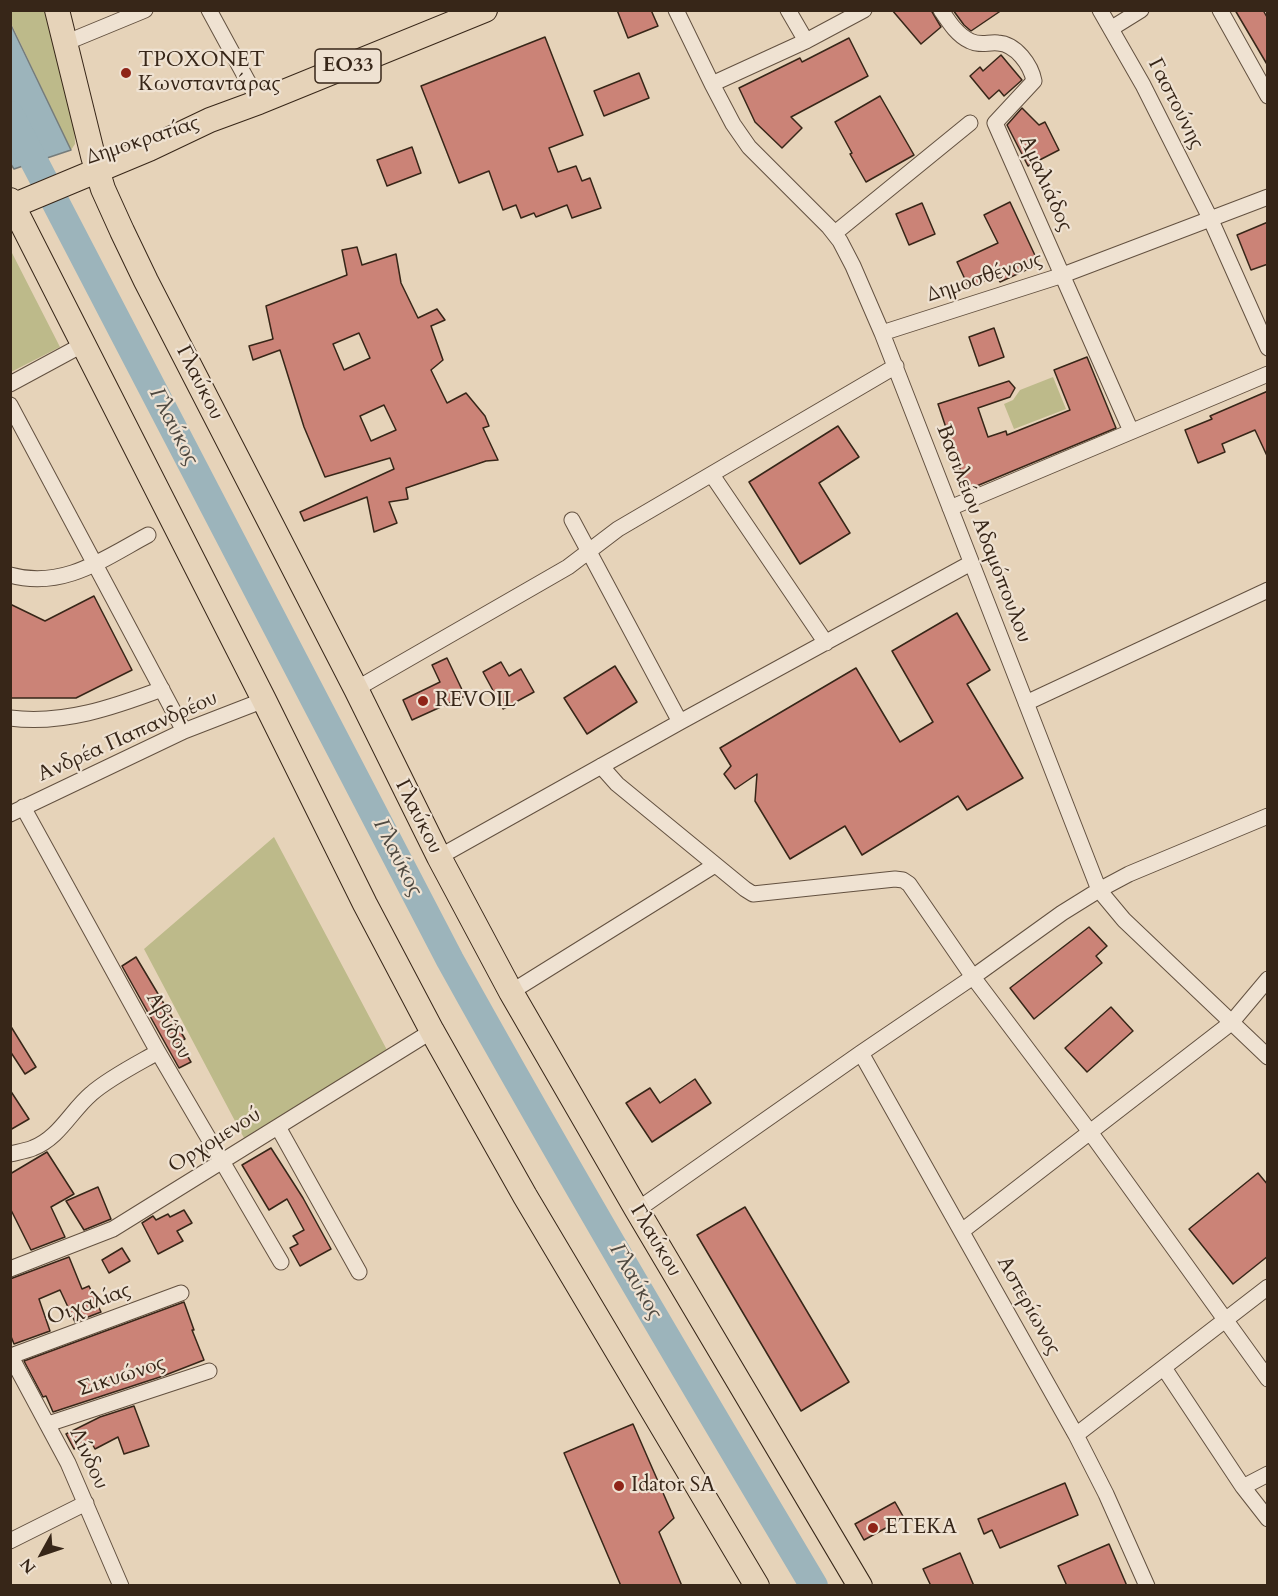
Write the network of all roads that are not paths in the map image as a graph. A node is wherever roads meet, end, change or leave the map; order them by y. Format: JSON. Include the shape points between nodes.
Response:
{"nodes":[{"id":1,"x":57,"y":10,"type":"edge"},
{"id":2,"x":145,"y":10,"type":"edge"},
{"id":3,"x":209,"y":10,"type":"edge"},
{"id":4,"x":485,"y":10,"type":"edge"},
{"id":5,"x":676,"y":10,"type":"edge"},
{"id":6,"x":788,"y":10,"type":"edge"},
{"id":7,"x":864,"y":10,"type":"edge"},
{"id":8,"x":941,"y":10,"type":"edge"},
{"id":9,"x":1100,"y":10,"type":"edge"},
{"id":10,"x":1142,"y":10,"type":"edge"},
{"id":11,"x":1220,"y":10,"type":"edge"},
{"id":12,"x":1112,"y":28,"type":"junction"},
{"id":13,"x":806,"y":41,"type":"junction"},
{"id":14,"x":65,"y":43,"type":"junction"},
{"id":15,"x":712,"y":84,"type":"junction"},
{"id":16,"x":1268,"y":96,"type":"edge"},
{"id":17,"x":259,"y":102,"type":"junction"},
{"id":18,"x":970,"y":123,"type":"dead end"},
{"id":19,"x":87,"y":166,"type":"junction"},
{"id":20,"x":1268,"y":197,"type":"edge"},
{"id":21,"x":15,"y":198,"type":"edge"},
{"id":22,"x":1210,"y":218,"type":"junction"},
{"id":23,"x":835,"y":233,"type":"junction"},
{"id":24,"x":1063,"y":275,"type":"junction"},
{"id":25,"x":882,"y":333,"type":"junction"},
{"id":26,"x":84,"y":344,"type":"junction"},
{"id":27,"x":1268,"y":348,"type":"edge"},
{"id":28,"x":896,"y":366,"type":"junction"},
{"id":29,"x":1268,"y":374,"type":"edge"},
{"id":30,"x":10,"y":384,"type":"edge"},
{"id":31,"x":10,"y":405,"type":"edge"},
{"id":32,"x":1131,"y":431,"type":"junction"},
{"id":33,"x":712,"y":474,"type":"junction"},
{"id":34,"x":950,"y":508,"type":"junction"},
{"id":35,"x":572,"y":520,"type":"dead end"},
{"id":36,"x":148,"y":535,"type":"dead end"},
{"id":37,"x":589,"y":552,"type":"junction"},
{"id":38,"x":95,"y":563,"type":"junction"},
{"id":39,"x":971,"y":563,"type":"junction"},
{"id":40,"x":10,"y":575,"type":"edge"},
{"id":41,"x":1268,"y":590,"type":"edge"},
{"id":42,"x":826,"y":643,"type":"junction"},
{"id":43,"x":162,"y":689,"type":"junction"},
{"id":44,"x":356,"y":689,"type":"junction"},
{"id":45,"x":264,"y":700,"type":"junction"},
{"id":46,"x":1026,"y":703,"type":"junction"},
{"id":47,"x":10,"y":718,"type":"edge"},
{"id":48,"x":680,"y":722,"type":"junction"},
{"id":49,"x":184,"y":731,"type":"junction"},
{"id":50,"x":601,"y":766,"type":"junction"},
{"id":51,"x":17,"y":811,"type":"edge"},
{"id":52,"x":1268,"y":816,"type":"edge"},
{"id":53,"x":439,"y":857,"type":"junction"},
{"id":54,"x":715,"y":865,"type":"junction"},
{"id":55,"x":1099,"y":890,"type":"junction"},
{"id":56,"x":974,"y":977,"type":"junction"},
{"id":57,"x":1268,"y":979,"type":"edge"},
{"id":58,"x":511,"y":992,"type":"junction"},
{"id":59,"x":1231,"y":1023,"type":"junction"},
{"id":60,"x":432,"y":1031,"type":"junction"},
{"id":61,"x":158,"y":1052,"type":"junction"},
{"id":62,"x":861,"y":1053,"type":"junction"},
{"id":63,"x":1268,"y":1057,"type":"edge"},
{"id":64,"x":278,"y":1127,"type":"junction"},
{"id":65,"x":1090,"y":1132,"type":"junction"},
{"id":66,"x":10,"y":1154,"type":"edge"},
{"id":67,"x":222,"y":1160,"type":"junction"},
{"id":68,"x":637,"y":1210,"type":"junction"},
{"id":69,"x":962,"y":1231,"type":"junction"},
{"id":70,"x":281,"y":1262,"type":"dead end"},
{"id":71,"x":10,"y":1269,"type":"edge"},
{"id":72,"x":359,"y":1272,"type":"dead end"},
{"id":73,"x":1268,"y":1287,"type":"edge"},
{"id":74,"x":181,"y":1293,"type":"dead end"},
{"id":75,"x":1226,"y":1320,"type":"junction"},
{"id":76,"x":11,"y":1356,"type":"edge"},
{"id":77,"x":1164,"y":1368,"type":"junction"},
{"id":78,"x":209,"y":1371,"type":"dead end"},
{"id":79,"x":1268,"y":1379,"type":"edge"},
{"id":80,"x":48,"y":1424,"type":"junction"},
{"id":81,"x":1076,"y":1435,"type":"junction"},
{"id":82,"x":1268,"y":1474,"type":"edge"},
{"id":83,"x":1243,"y":1487,"type":"junction"},
{"id":84,"x":86,"y":1503,"type":"junction"},
{"id":85,"x":1268,"y":1519,"type":"edge"},
{"id":86,"x":10,"y":1540,"type":"edge"},
{"id":87,"x":121,"y":1586,"type":"edge"},
{"id":88,"x":757,"y":1586,"type":"edge"},
{"id":89,"x":860,"y":1586,"type":"edge"},
{"id":90,"x":1147,"y":1586,"type":"edge"}],
"edges":[{"from":1,"to":14,"type":"main road","name":"Γλαύκου"},
{"from":2,"to":14,"type":"street"},
{"from":3,"to":17,"type":"street"},
{"from":4,"to":17,"type":"main road","name":"Δημοκρατίας","number":"ΕΟ33"},
{"from":5,"to":15,"type":"street","name":"Βασιλείου Αδαμόπουλου"},
{"from":6,"to":13,"type":"street"},
{"from":7,"to":13,"type":"street"},
{"from":8,"to":24,"type":"street","name":"Αμαλιάδος","via":[[964,38],[981,44],[1006,45],[1031,69],[1034,81],[995,123]]},
{"from":9,"to":12,"type":"street","name":"Γαστούνης"},
{"from":10,"to":12,"type":"street"},
{"from":11,"to":16,"type":"street"},
{"from":12,"to":22,"type":"street","name":"Γαστούνης"},
{"from":13,"to":15,"type":"street"},
{"from":14,"to":19,"type":"main road","name":"Γλαύκου"},
{"from":15,"to":23,"type":"street","name":"Βασιλείου Αδαμόπουλου","via":[[743,140]]},
{"from":17,"to":19,"type":"main road","name":"Δημοκρατίας","number":"ΕΟ33","via":[[149,149]]},
{"from":18,"to":23,"type":"street"},
{"from":19,"to":21,"type":"main road","number":"ΕΟ33"},
{"from":19,"to":44,"type":"main road","name":"Γλαύκου"},
{"from":20,"to":22,"type":"street","name":"Δημοσθένους"},
{"from":21,"to":26,"type":"main road"},
{"from":22,"to":24,"type":"street","name":"Δημοσθένους"},
{"from":22,"to":27,"type":"street","name":"Γαστούνης"},
{"from":23,"to":25,"type":"street","name":"Βασιλείου Αδαμόπουλου"},
{"from":24,"to":25,"type":"street","name":"Δημοσθένους"},
{"from":24,"to":32,"type":"street","name":"Αμαλιάδος"},
{"from":25,"to":28,"type":"street","name":"Βασιλείου Αδαμόπουλου"},
{"from":26,"to":30,"type":"street"},
{"from":26,"to":45,"type":"main road"},
{"from":28,"to":33,"type":"street"},
{"from":28,"to":34,"type":"street","name":"Βασιλείου Αδαμόπουλου"},
{"from":29,"to":32,"type":"street"},
{"from":31,"to":38,"type":"street"},
{"from":32,"to":34,"type":"street"},
{"from":33,"to":37,"type":"street","via":[[618,529]]},
{"from":33,"to":42,"type":"street"},
{"from":34,"to":39,"type":"street","name":"Βασιλείου Αδαμόπουλου"},
{"from":35,"to":37,"type":"street"},
{"from":36,"to":38,"type":"street"},
{"from":37,"to":44,"type":"street"},
{"from":37,"to":48,"type":"street"},
{"from":38,"to":40,"type":"street","via":[[64,577]]},
{"from":38,"to":43,"type":"street"},
{"from":39,"to":42,"type":"street"},
{"from":39,"to":46,"type":"street","name":"Βασιλείου Αδαμόπουλου"},
{"from":41,"to":46,"type":"street"},
{"from":42,"to":48,"type":"street"},
{"from":43,"to":47,"type":"street","via":[[74,716]]},
{"from":43,"to":49,"type":"street"},
{"from":44,"to":53,"type":"main road","name":"Γλαύκου"},
{"from":45,"to":49,"type":"street","name":"Ανδρέα Παπανδρέου"},
{"from":45,"to":60,"type":"main road"},
{"from":46,"to":55,"type":"street","name":"Βασιλείου Αδαμόπουλου"},
{"from":48,"to":50,"type":"street"},
{"from":49,"to":51,"type":"street","name":"Ανδρέα Παπανδρέου"},
{"from":50,"to":53,"type":"street"},
{"from":50,"to":54,"type":"street","via":[[617,784]]},
{"from":51,"to":61,"type":"street","name":"Αβύδου"},
{"from":52,"to":55,"type":"street"},
{"from":53,"to":58,"type":"main road","name":"Γλαύκου"},
{"from":54,"to":56,"type":"street","via":[[756,894],[903,880]]},
{"from":54,"to":58,"type":"street"},
{"from":55,"to":56,"type":"street"},
{"from":55,"to":59,"type":"street","name":"Βασιλείου Αδαμόπουλου","via":[[1124,920]]},
{"from":56,"to":62,"type":"street"},
{"from":56,"to":65,"type":"street"},
{"from":57,"to":59,"type":"street"},
{"from":58,"to":68,"type":"main road","name":"Γλαύκου"},
{"from":59,"to":63,"type":"street","name":"Βασιλείου Αδαμόπουλου"},
{"from":59,"to":65,"type":"street"},
{"from":60,"to":64,"type":"street","name":"Ορχομενού"},
{"from":60,"to":88,"type":"main road","via":[[525,1196]]},
{"from":61,"to":66,"type":"street","via":[[99,1087],[44,1142]]},
{"from":61,"to":67,"type":"street","name":"Αβύδου"},
{"from":62,"to":68,"type":"street"},
{"from":62,"to":69,"type":"street","name":"Αστερίωνος"},
{"from":64,"to":67,"type":"street","name":"Ορχομενού"},
{"from":64,"to":72,"type":"street"},
{"from":65,"to":69,"type":"street"},
{"from":65,"to":75,"type":"street"},
{"from":67,"to":70,"type":"street","name":"Αβύδου"},
{"from":67,"to":71,"type":"street","name":"Ορχομενού","via":[[113,1229]]},
{"from":68,"to":89,"type":"main road","name":"Γλαύκου"},
{"from":69,"to":81,"type":"street","name":"Αστερίωνος"},
{"from":73,"to":75,"type":"street"},
{"from":74,"to":76,"type":"street","name":"Οιχαλίας"},
{"from":75,"to":77,"type":"street"},
{"from":75,"to":79,"type":"street"},
{"from":76,"to":80,"type":"street","name":"Λίνδου"},
{"from":77,"to":81,"type":"street"},
{"from":77,"to":83,"type":"street"},
{"from":78,"to":80,"type":"street","name":"Σικυώνος"},
{"from":80,"to":84,"type":"street","name":"Λίνδου"},
{"from":81,"to":90,"type":"street","name":"Αστερίωνος"},
{"from":82,"to":83,"type":"street"},
{"from":83,"to":85,"type":"street"},
{"from":84,"to":86,"type":"street"},
{"from":84,"to":87,"type":"street","name":"Λίνδου"}]}
